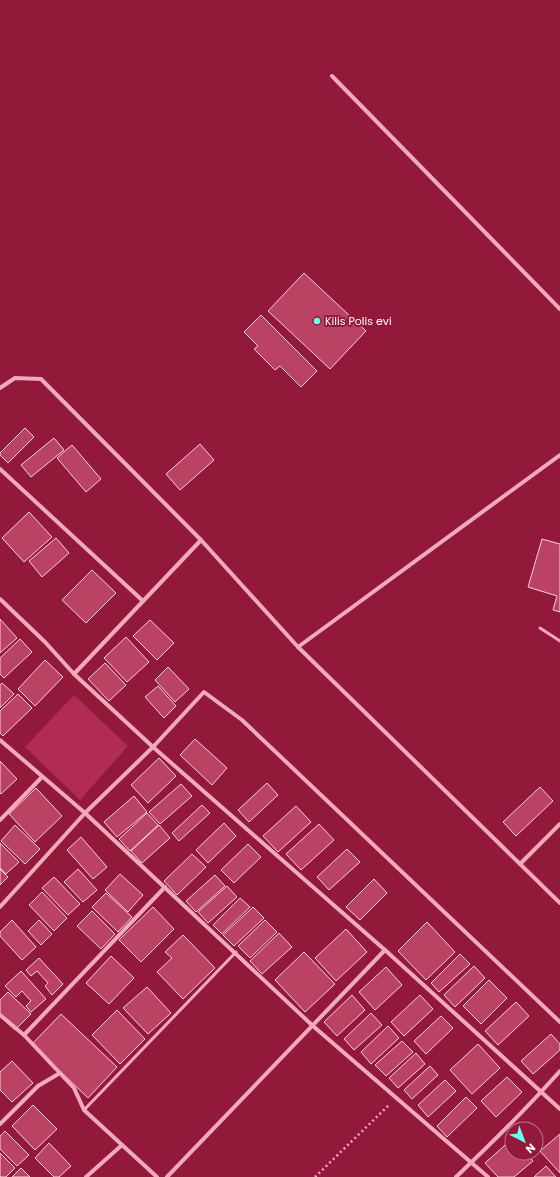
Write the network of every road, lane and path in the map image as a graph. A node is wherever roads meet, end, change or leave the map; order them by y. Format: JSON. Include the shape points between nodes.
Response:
{"nodes":[{"id":1,"x":332,"y":76,"type":"dead end"},
{"id":2,"x":560,"y":308,"type":"edge"},
{"id":3,"x":0,"y":388,"type":"edge"},
{"id":4,"x":560,"y":455,"type":"edge"},
{"id":5,"x":0,"y":469,"type":"edge"},
{"id":6,"x":201,"y":540,"type":"junction"},
{"id":7,"x":0,"y":599,"type":"edge"},
{"id":8,"x":143,"y":601,"type":"junction"},
{"id":9,"x":540,"y":628,"type":"dead end"},
{"id":10,"x":560,"y":641,"type":"edge"},
{"id":11,"x":298,"y":647,"type":"junction"},
{"id":12,"x":74,"y":674,"type":"junction"},
{"id":13,"x":0,"y":740,"type":"edge"},
{"id":14,"x":152,"y":746,"type":"junction"},
{"id":15,"x":42,"y":777,"type":"junction"},
{"id":16,"x":85,"y":813,"type":"junction"},
{"id":17,"x":0,"y":820,"type":"edge"},
{"id":18,"x":560,"y":824,"type":"edge"},
{"id":19,"x":520,"y":864,"type":"junction"},
{"id":20,"x":165,"y":888,"type":"junction"},
{"id":21,"x":560,"y":903,"type":"edge"},
{"id":22,"x":0,"y":907,"type":"edge"},
{"id":23,"x":385,"y":950,"type":"junction"},
{"id":24,"x":236,"y":952,"type":"junction"},
{"id":25,"x":0,"y":1015,"type":"edge"},
{"id":26,"x":560,"y":1022,"type":"edge"},
{"id":27,"x":313,"y":1026,"type":"junction"},
{"id":28,"x":24,"y":1035,"type":"junction"},
{"id":29,"x":560,"y":1070,"type":"edge"},
{"id":30,"x":60,"y":1073,"type":"junction"},
{"id":31,"x":541,"y":1092,"type":"junction"},
{"id":32,"x":396,"y":1098,"type":"junction"},
{"id":33,"x":560,"y":1109,"type":"edge"},
{"id":34,"x":84,"y":1110,"type":"junction"},
{"id":35,"x":0,"y":1124,"type":"edge"},
{"id":36,"x":122,"y":1145,"type":"junction"},
{"id":37,"x":472,"y":1162,"type":"junction"},
{"id":38,"x":86,"y":1177,"type":"edge"},
{"id":39,"x":157,"y":1177,"type":"edge"},
{"id":40,"x":167,"y":1177,"type":"edge"},
{"id":41,"x":315,"y":1177,"type":"edge"},
{"id":42,"x":456,"y":1177,"type":"edge"},
{"id":43,"x":488,"y":1177,"type":"edge"}],
"edges":[{"from":1,"to":2,"type":"street"},
{"from":3,"to":6,"type":"street","via":[[15,378],[41,379]]},
{"from":4,"to":11,"type":"street"},
{"from":5,"to":8,"type":"street"},
{"from":6,"to":8,"type":"street"},
{"from":6,"to":11,"type":"street"},
{"from":7,"to":12,"type":"street"},
{"from":8,"to":12,"type":"street"},
{"from":9,"to":10,"type":"lane"},
{"from":11,"to":19,"type":"street"},
{"from":12,"to":14,"type":"street"},
{"from":13,"to":15,"type":"street"},
{"from":14,"to":16,"type":"street"},
{"from":14,"to":23,"type":"street"},
{"from":14,"to":26,"type":"street","via":[[204,692],[242,720]]},
{"from":15,"to":16,"type":"street"},
{"from":15,"to":17,"type":"street"},
{"from":16,"to":20,"type":"street"},
{"from":16,"to":22,"type":"street"},
{"from":18,"to":19,"type":"street"},
{"from":19,"to":21,"type":"street"},
{"from":20,"to":24,"type":"street"},
{"from":20,"to":28,"type":"street"},
{"from":23,"to":27,"type":"street"},
{"from":23,"to":31,"type":"street"},
{"from":24,"to":27,"type":"street"},
{"from":24,"to":34,"type":"lane"},
{"from":25,"to":28,"type":"street"},
{"from":27,"to":32,"type":"street"},
{"from":27,"to":40,"type":"street"},
{"from":28,"to":30,"type":"street"},
{"from":29,"to":31,"type":"street"},
{"from":30,"to":34,"type":"street","via":[[74,1088]]},
{"from":30,"to":35,"type":"street","via":[[38,1086]]},
{"from":31,"to":33,"type":"street"},
{"from":31,"to":37,"type":"street"},
{"from":32,"to":37,"type":"street"},
{"from":32,"to":41,"type":"path"},
{"from":34,"to":36,"type":"street"},
{"from":36,"to":38,"type":"street"},
{"from":36,"to":39,"type":"street"},
{"from":37,"to":42,"type":"street"},
{"from":37,"to":43,"type":"street"}]}
